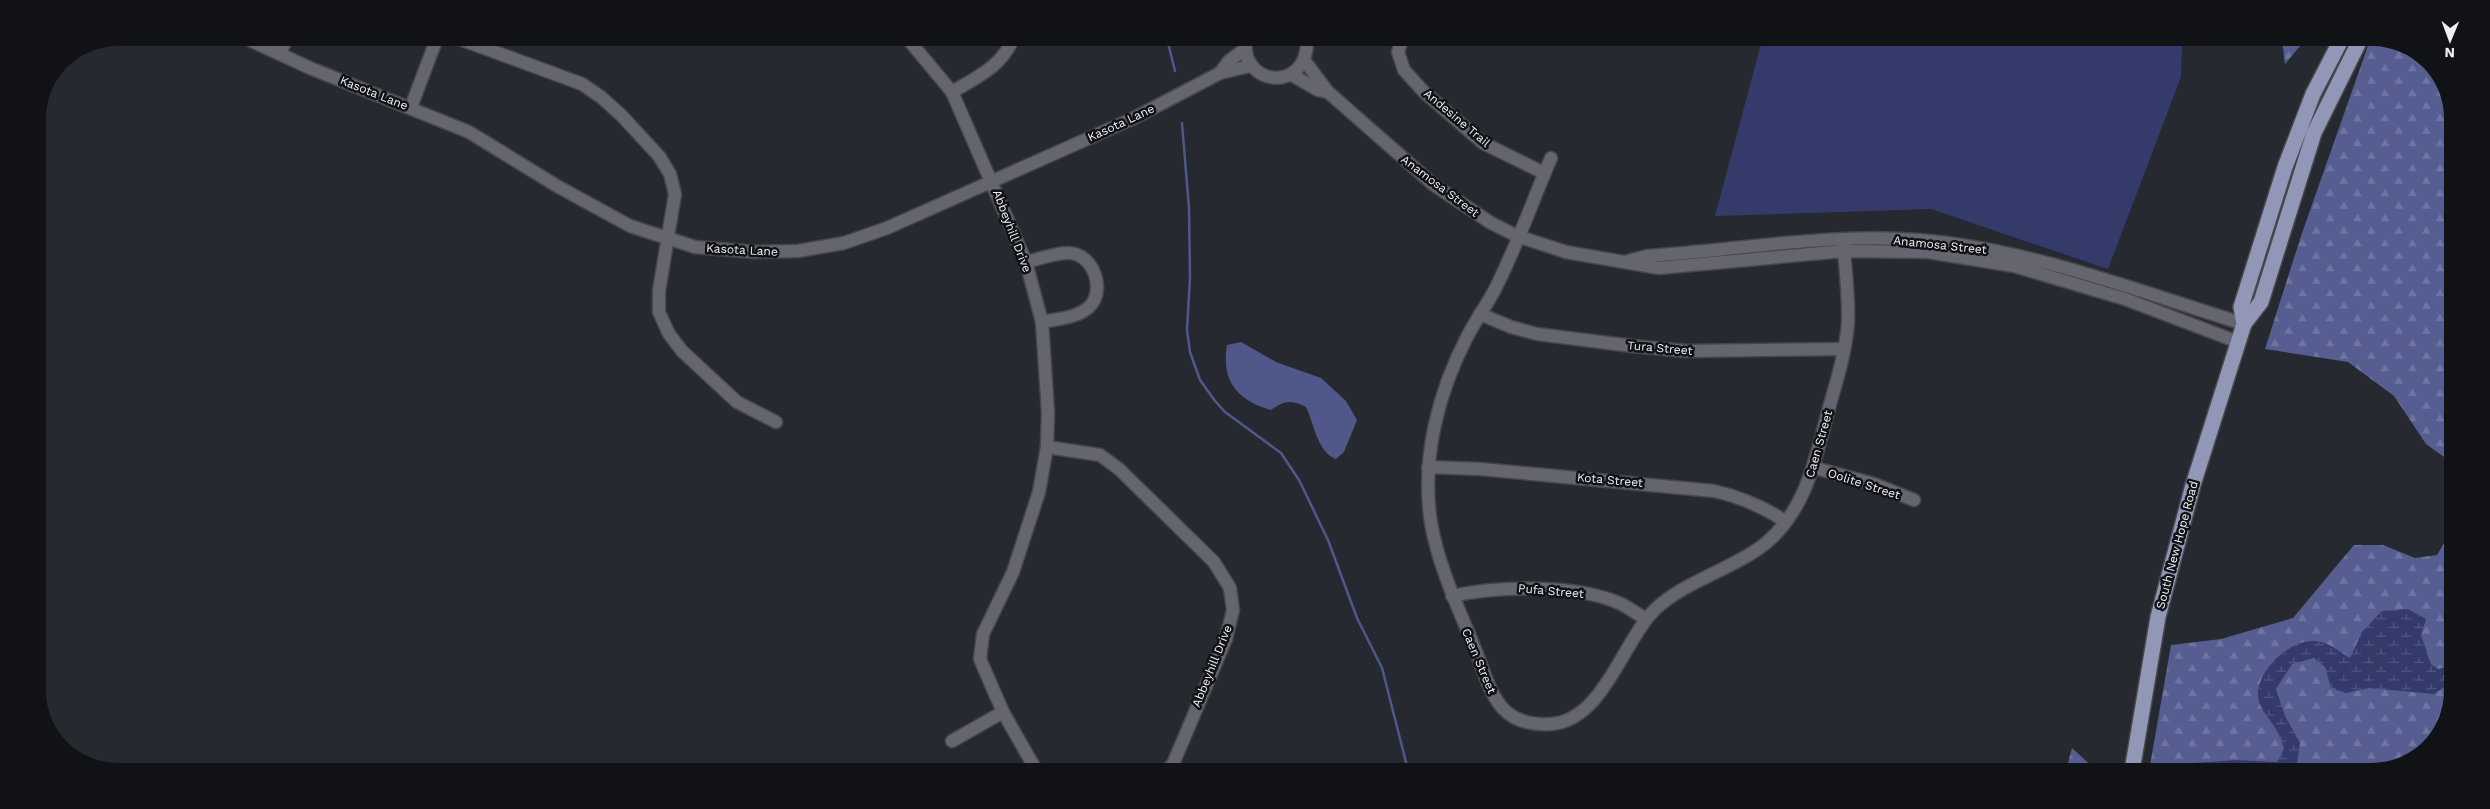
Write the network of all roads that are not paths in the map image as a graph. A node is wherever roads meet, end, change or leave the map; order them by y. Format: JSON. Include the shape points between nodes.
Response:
{"nodes":[{"id":1,"x":263,"y":46,"type":"edge"},
{"id":2,"x":283,"y":46,"type":"edge"},
{"id":3,"x":434,"y":46,"type":"edge"},
{"id":4,"x":479,"y":46,"type":"edge"},
{"id":5,"x":914,"y":46,"type":"edge"},
{"id":6,"x":1010,"y":46,"type":"edge"},
{"id":7,"x":1244,"y":46,"type":"edge"},
{"id":8,"x":1246,"y":46,"type":"edge"},
{"id":9,"x":1306,"y":46,"type":"edge"},
{"id":10,"x":1400,"y":46,"type":"edge"},
{"id":11,"x":2338,"y":46,"type":"edge"},
{"id":12,"x":2357,"y":46,"type":"edge"},
{"id":13,"x":279,"y":53,"type":"junction"},
{"id":14,"x":1304,"y":60,"type":"junction"},
{"id":15,"x":1250,"y":66,"type":"junction"},
{"id":16,"x":1220,"y":73,"type":"junction"},
{"id":17,"x":1292,"y":75,"type":"junction"},
{"id":18,"x":952,"y":92,"type":"junction"},
{"id":19,"x":1328,"y":92,"type":"junction"},
{"id":20,"x":411,"y":108,"type":"junction"},
{"id":21,"x":1551,"y":158,"type":"dead end"},
{"id":22,"x":1544,"y":173,"type":"junction"},
{"id":23,"x":992,"y":182,"type":"junction"},
{"id":24,"x":1518,"y":236,"type":"junction"},
{"id":25,"x":668,"y":240,"type":"junction"},
{"id":26,"x":1843,"y":246,"type":"junction"},
{"id":27,"x":1026,"y":262,"type":"junction"},
{"id":28,"x":1480,"y":314,"type":"junction"},
{"id":29,"x":1042,"y":322,"type":"junction"},
{"id":30,"x":2244,"y":324,"type":"junction"},
{"id":31,"x":2238,"y":342,"type":"junction"},
{"id":32,"x":1844,"y":349,"type":"junction"},
{"id":33,"x":776,"y":422,"type":"dead end"},
{"id":34,"x":1047,"y":447,"type":"junction"},
{"id":35,"x":1428,"y":467,"type":"junction"},
{"id":36,"x":1814,"y":468,"type":"junction"},
{"id":37,"x":1914,"y":500,"type":"dead end"},
{"id":38,"x":1784,"y":521,"type":"junction"},
{"id":39,"x":1452,"y":596,"type":"junction"},
{"id":40,"x":1646,"y":618,"type":"junction"},
{"id":41,"x":1003,"y":712,"type":"junction"},
{"id":42,"x":952,"y":741,"type":"dead end"},
{"id":43,"x":1032,"y":763,"type":"edge"},
{"id":44,"x":1173,"y":763,"type":"edge"},
{"id":45,"x":2133,"y":763,"type":"edge"}],
"edges":[{"from":1,"to":13,"type":"street","name":"Kasota Lane"},
{"from":2,"to":13,"type":"street"},
{"from":3,"to":20,"type":"street"},
{"from":4,"to":25,"type":"street","via":[[582,84],[622,116],[659,156],[670,174],[675,194]]},
{"from":5,"to":18,"type":"street","name":"Abbeyhill Drive"},
{"from":6,"to":18,"type":"street","via":[[992,69]]},
{"from":7,"to":16,"type":"street","name":"Kasota Lane"},
{"from":8,"to":15,"type":"street","name":"Kasota Lane"},
{"from":9,"to":14,"type":"street"},
{"from":10,"to":22,"type":"street","name":"Andesine Trail","via":[[1398,52],[1404,70],[1424,92],[1484,143]]},
{"from":11,"to":30,"type":"main road","name":"South New Hope Road","via":[[2313,94],[2285,167],[2241,307]]},
{"from":12,"to":30,"type":"main road","name":"South New Hope Road","via":[[2314,133],[2261,302]]},
{"from":13,"to":20,"type":"street","name":"Kasota Lane"},
{"from":14,"to":17,"type":"street"},
{"from":14,"to":19,"type":"street","name":"Anamosa Street"},
{"from":15,"to":16,"type":"street","name":"Kasota Lane"},
{"from":15,"to":17,"type":"street","via":[[1273,77]]},
{"from":16,"to":23,"type":"street","name":"Kasota Lane","via":[[1132,119]]},
{"from":17,"to":19,"type":"street","name":"Anamosa Street"},
{"from":18,"to":23,"type":"street","name":"Abbeyhill Drive"},
{"from":19,"to":24,"type":"street","name":"Anamosa Street","via":[[1434,185]]},
{"from":20,"to":25,"type":"street","name":"Kasota Lane","via":[[469,132],[630,226]]},
{"from":21,"to":22,"type":"street","name":"Caen Street"},
{"from":22,"to":24,"type":"street","name":"Caen Street"},
{"from":23,"to":25,"type":"street","name":"Kasota Lane","via":[[887,228],[844,243],[798,252],[722,251]]},
{"from":23,"to":27,"type":"street","name":"Abbeyhill Drive"},
{"from":24,"to":26,"type":"street","name":"Anamosa Street","via":[[1566,252],[1659,268]]},
{"from":24,"to":28,"type":"street","name":"Caen Street","via":[[1495,290]]},
{"from":25,"to":33,"type":"street","via":[[659,312],[669,334],[682,351],[737,402]]},
{"from":26,"to":30,"type":"street","name":"Anamosa Street","via":[[1918,240],[1993,250],[2067,269]]},
{"from":26,"to":31,"type":"street","name":"Anamosa Street","via":[[1928,252],[2014,266],[2125,299]]},
{"from":26,"to":32,"type":"street","name":"Caen Street","via":[[1848,321]]},
{"from":27,"to":29,"type":"street","name":"Abbeyhill Drive"},
{"from":27,"to":29,"type":"street","via":[[1070,253],[1084,258],[1097,282],[1090,306],[1077,314]]},
{"from":28,"to":32,"type":"street","name":"Tura Street","via":[[1537,334],[1622,345],[1686,351]]},
{"from":28,"to":35,"type":"street","name":"Caen Street","via":[[1450,372],[1439,407]]},
{"from":29,"to":34,"type":"street","name":"Abbeyhill Drive","via":[[1047,377]]},
{"from":30,"to":31,"type":"main road","name":"South New Hope Road"},
{"from":31,"to":45,"type":"main road","name":"South New Hope Road","via":[[2193,485],[2158,617]]},
{"from":32,"to":36,"type":"street","name":"Caen Street"},
{"from":34,"to":41,"type":"street","name":"Abbeyhill Drive","via":[[1039,492],[1027,532],[1013,572],[983,634],[980,659]]},
{"from":34,"to":44,"type":"street","name":"Abbeyhill Drive","via":[[1100,455],[1119,469],[1214,562],[1230,588],[1233,610],[1226,638]]},
{"from":35,"to":38,"type":"street","name":"Kota Street","via":[[1714,491],[1758,505]]},
{"from":35,"to":39,"type":"street","name":"Caen Street","via":[[1431,522]]},
{"from":36,"to":37,"type":"street","name":"Oolite Street","via":[[1874,484]]},
{"from":36,"to":38,"type":"street","name":"Caen Street","via":[[1802,496]]},
{"from":38,"to":40,"type":"street","name":"Caen Street","via":[[1766,542],[1665,601]]},
{"from":39,"to":40,"type":"street","name":"Pufa Street","via":[[1509,588],[1586,594],[1619,603]]},
{"from":39,"to":40,"type":"street","name":"Caen Street","via":[[1490,692],[1503,711],[1516,719],[1535,724],[1568,720],[1585,709],[1600,692]]},
{"from":41,"to":42,"type":"street"},
{"from":41,"to":43,"type":"street","name":"Abbeyhill Drive"}]}
